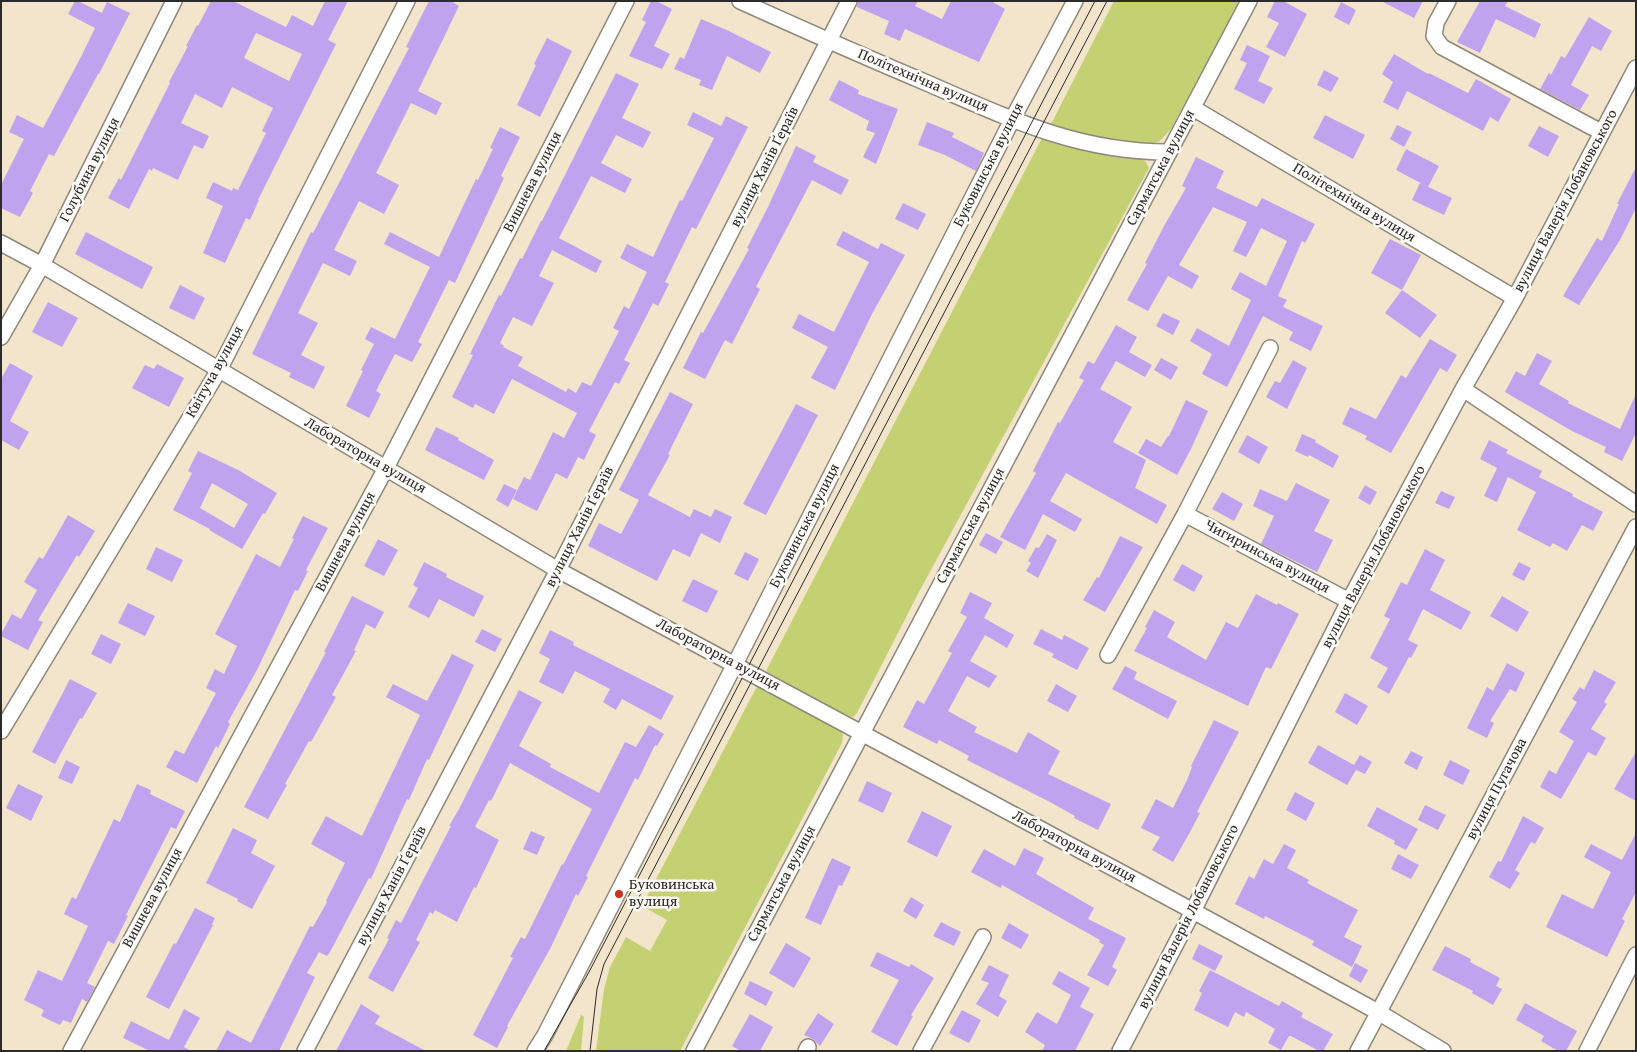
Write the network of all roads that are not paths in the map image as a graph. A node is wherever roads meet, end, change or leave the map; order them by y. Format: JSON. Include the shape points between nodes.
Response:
{"nodes":[{"id":1,"x":174,"y":1,"type":"edge"},
{"id":2,"x":407,"y":1,"type":"edge"},
{"id":3,"x":626,"y":1,"type":"edge"},
{"id":4,"x":740,"y":1,"type":"edge"},
{"id":5,"x":850,"y":1,"type":"edge"},
{"id":6,"x":1075,"y":1,"type":"edge"},
{"id":7,"x":1249,"y":1,"type":"edge"},
{"id":8,"x":1448,"y":1,"type":"edge"},
{"id":9,"x":830,"y":42,"type":"junction"},
{"id":10,"x":1636,"y":68,"type":"edge"},
{"id":11,"x":1193,"y":108,"type":"junction"},
{"id":12,"x":1012,"y":120,"type":"junction"},
{"id":13,"x":1601,"y":132,"type":"junction"},
{"id":14,"x":1169,"y":152,"type":"junction"},
{"id":15,"x":1,"y":243,"type":"edge"},
{"id":16,"x":42,"y":265,"type":"junction"},
{"id":17,"x":1515,"y":298,"type":"junction"},
{"id":18,"x":1,"y":337,"type":"edge"},
{"id":19,"x":1270,"y":348,"type":"dead end"},
{"id":20,"x":219,"y":370,"type":"junction"},
{"id":21,"x":1463,"y":389,"type":"junction"},
{"id":22,"x":386,"y":468,"type":"junction"},
{"id":23,"x":1636,"y":504,"type":"edge"},
{"id":24,"x":1185,"y":514,"type":"junction"},
{"id":25,"x":1636,"y":528,"type":"edge"},
{"id":26,"x":558,"y":570,"type":"junction"},
{"id":27,"x":1349,"y":601,"type":"junction"},
{"id":28,"x":1108,"y":655,"type":"dead end"},
{"id":29,"x":735,"y":664,"type":"junction"},
{"id":30,"x":3,"y":724,"type":"edge"},
{"id":31,"x":862,"y":732,"type":"junction"},
{"id":32,"x":1193,"y":911,"type":"junction"},
{"id":33,"x":983,"y":937,"type":"dead end"},
{"id":34,"x":1636,"y":955,"type":"edge"},
{"id":35,"x":1378,"y":1012,"type":"junction"},
{"id":36,"x":70,"y":1051,"type":"edge"},
{"id":37,"x":305,"y":1051,"type":"edge"},
{"id":38,"x":535,"y":1051,"type":"edge"},
{"id":39,"x":694,"y":1051,"type":"edge"},
{"id":40,"x":921,"y":1051,"type":"edge"},
{"id":41,"x":1120,"y":1051,"type":"edge"},
{"id":42,"x":1358,"y":1051,"type":"edge"},
{"id":43,"x":1443,"y":1051,"type":"edge"},
{"id":44,"x":1587,"y":1051,"type":"edge"}],
"edges":[{"from":1,"to":16,"type":"street","name":"Голубина вулиця"},
{"from":2,"to":20,"type":"street","name":"Квітуча вулиця"},
{"from":3,"to":22,"type":"street","name":"Вишнева вулиця"},
{"from":4,"to":9,"type":"street","name":"Політехнічна вулиця"},
{"from":5,"to":9,"type":"street","name":"вулиця Ханів Ґераїв"},
{"from":6,"to":12,"type":"street","name":"Буковинська вулиця"},
{"from":7,"to":11,"type":"street","name":"Сарматська вулиця"},
{"from":8,"to":13,"type":"street","via":[[1436,23],[1434,36],[1442,48]]},
{"from":9,"to":12,"type":"street","name":"Політехнічна вулиця"},
{"from":9,"to":26,"type":"street","name":"вулиця Ханів Ґераїв"},
{"from":10,"to":13,"type":"street","name":"вулиця Валерія Лобановського"},
{"from":11,"to":14,"type":"street","name":"Сарматська вулиця"},
{"from":11,"to":17,"type":"street","name":"Політехнічна вулиця"},
{"from":12,"to":14,"type":"street","name":"Політехнічна вулиця","via":[[1058,137],[1093,145],[1141,152]]},
{"from":12,"to":29,"type":"street","name":"Буковинська вулиця"},
{"from":13,"to":17,"type":"street","name":"вулиця Валерія Лобановського"},
{"from":14,"to":31,"type":"street","name":"Сарматська вулиця"},
{"from":15,"to":16,"type":"street","name":"Лабораторна вулиця"},
{"from":16,"to":18,"type":"street","name":"Голубина вулиця"},
{"from":16,"to":20,"type":"street","name":"Лабораторна вулиця"},
{"from":17,"to":21,"type":"street","name":"вулиця Валерія Лобановського"},
{"from":19,"to":24,"type":"street"},
{"from":20,"to":22,"type":"street","name":"Лабораторна вулиця"},
{"from":20,"to":30,"type":"street","name":"Квітуча вулиця"},
{"from":21,"to":23,"type":"street"},
{"from":21,"to":27,"type":"street","name":"вулиця Валерія Лобановського"},
{"from":22,"to":26,"type":"street","name":"Лабораторна вулиця"},
{"from":22,"to":36,"type":"street","name":"Вишнева вулиця"},
{"from":24,"to":27,"type":"street","name":"Чигиринська вулиця"},
{"from":24,"to":28,"type":"street"},
{"from":25,"to":35,"type":"street","name":"вулиця Пугачова"},
{"from":26,"to":29,"type":"street","name":"Лабораторна вулиця"},
{"from":26,"to":37,"type":"street","name":"вулиця Ханів Ґераїв"},
{"from":27,"to":32,"type":"street","name":"вулиця Валерія Лобановського"},
{"from":29,"to":31,"type":"street","name":"Лабораторна вулиця"},
{"from":29,"to":38,"type":"street","name":"Буковинська вулиця"},
{"from":31,"to":32,"type":"street","name":"Лабораторна вулиця"},
{"from":31,"to":39,"type":"street","name":"Сарматська вулиця"},
{"from":32,"to":35,"type":"street","name":"Лабораторна вулиця"},
{"from":32,"to":41,"type":"street","name":"вулиця Валерія Лобановського"},
{"from":33,"to":40,"type":"street"},
{"from":34,"to":44,"type":"street"},
{"from":35,"to":42,"type":"street","name":"вулиця Пугачова"},
{"from":35,"to":43,"type":"street","name":"Лабораторна вулиця"}]}
